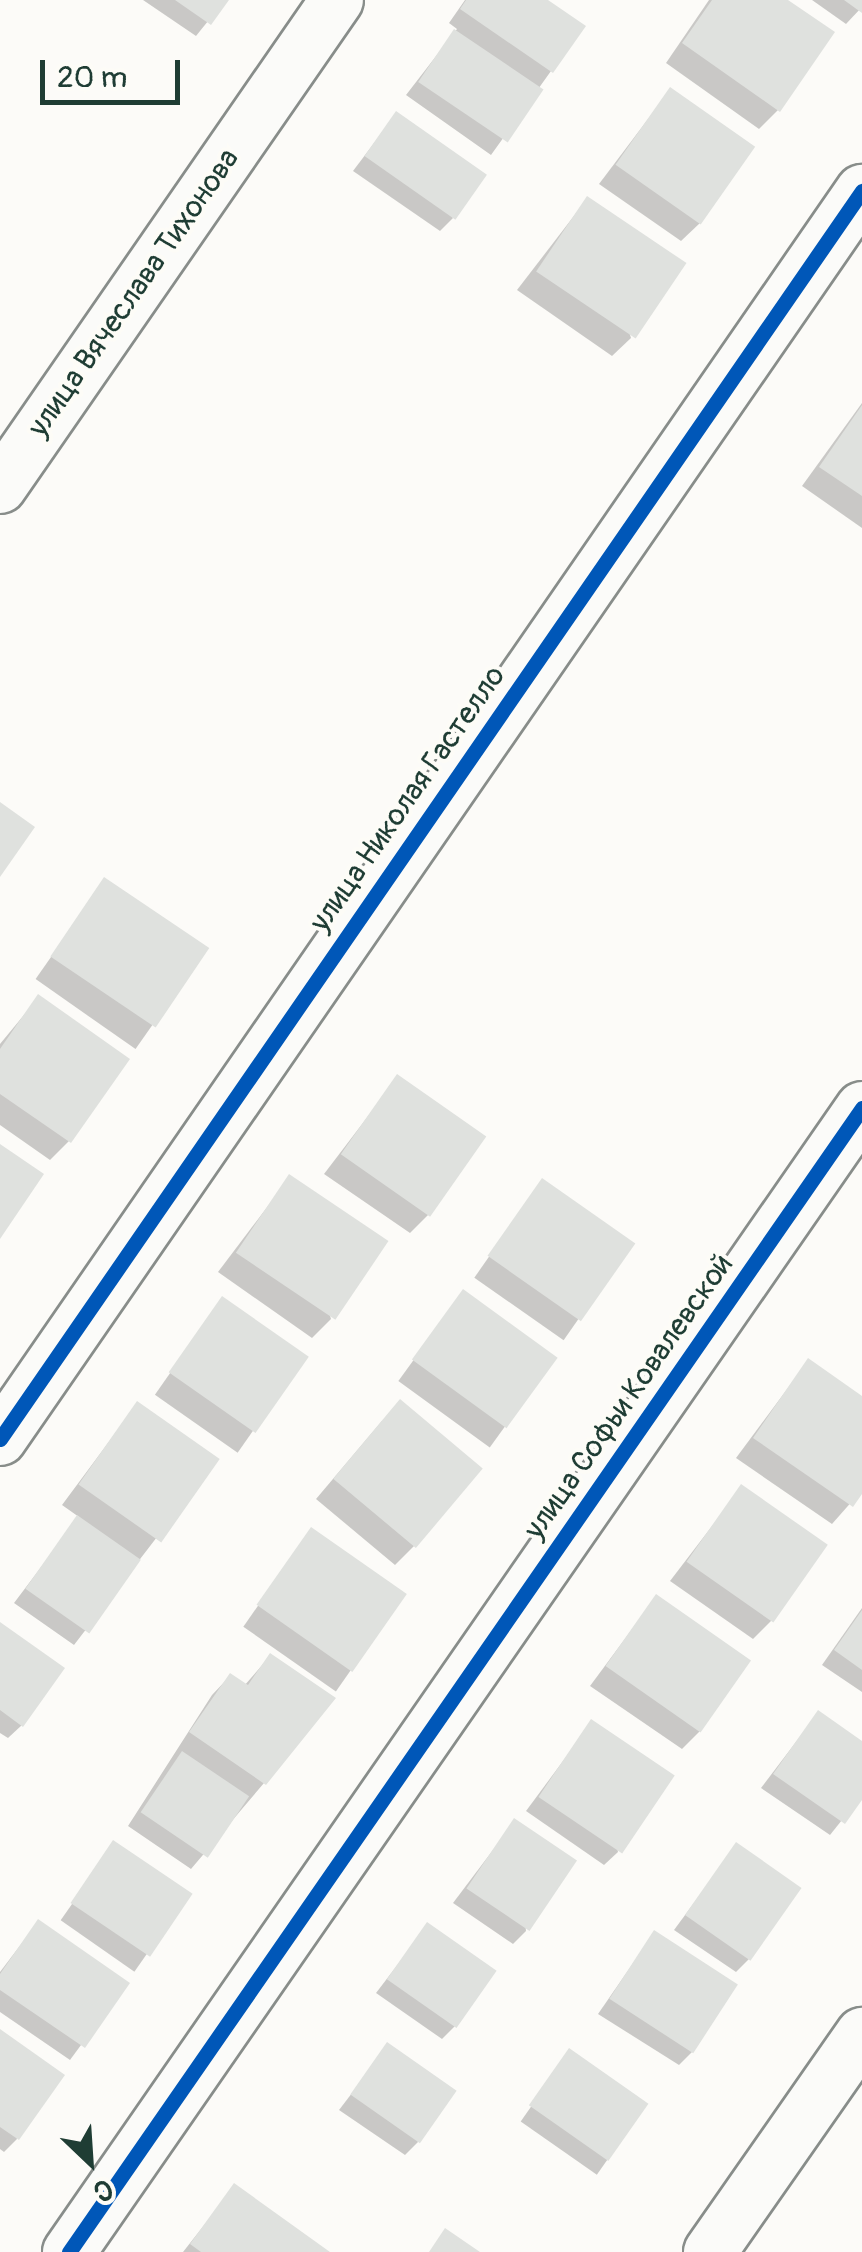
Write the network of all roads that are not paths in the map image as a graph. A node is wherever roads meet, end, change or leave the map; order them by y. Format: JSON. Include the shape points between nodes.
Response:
{"nodes":[{"id":1,"x":337,"y":0,"type":"edge"},
{"id":2,"x":862,"y":191,"type":"edge"},
{"id":3,"x":0,"y":487,"type":"edge"},
{"id":4,"x":862,"y":1108,"type":"edge"},
{"id":5,"x":0,"y":1438,"type":"edge"},
{"id":6,"x":862,"y":2034,"type":"edge"},
{"id":7,"x":68,"y":2252,"type":"edge"},
{"id":8,"x":710,"y":2252,"type":"edge"}],
"edges":[{"from":1,"to":3,"type":"street","name":"улица Вячеслава Тихонова"},
{"from":2,"to":5,"type":"street","name":"улица Николая Гастелло"},
{"from":4,"to":7,"type":"street","name":"улица Софьи Ковалевской"},
{"from":6,"to":8,"type":"street"}]}
